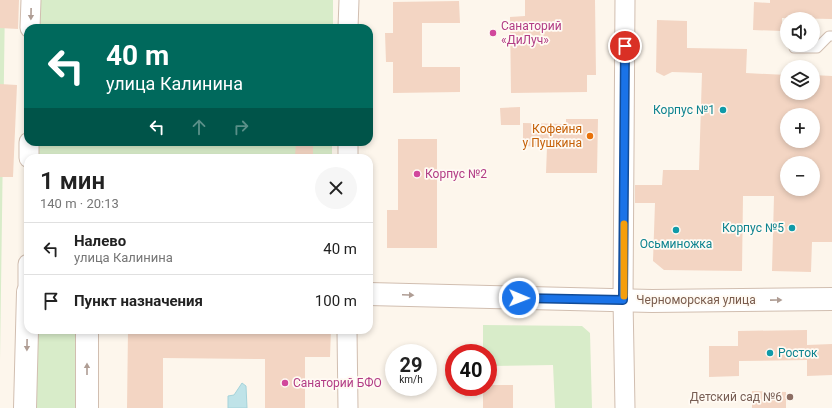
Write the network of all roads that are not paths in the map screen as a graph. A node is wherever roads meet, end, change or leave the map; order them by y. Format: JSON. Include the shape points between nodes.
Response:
{"nodes":[{"id":1,"x":31,"y":0,"type":"edge"},
{"id":2,"x":349,"y":0,"type":"edge"},
{"id":3,"x":625,"y":0,"type":"edge"},
{"id":4,"x":30,"y":24,"type":"edge"},
{"id":5,"x":348,"y":24,"type":"edge"},
{"id":6,"x":832,"y":36,"type":"edge"},
{"id":7,"x":820,"y":45,"type":"edge"},
{"id":8,"x":373,"y":294,"type":"edge"},
{"id":9,"x":832,"y":299,"type":"edge"},
{"id":10,"x":623,"y":300,"type":"junction"},
{"id":11,"x":27,"y":334,"type":"edge"},
{"id":12,"x":87,"y":334,"type":"edge"},
{"id":13,"x":348,"y":334,"type":"edge"},
{"id":14,"x":25,"y":408,"type":"edge"},
{"id":15,"x":87,"y":408,"type":"edge"},
{"id":16,"x":348,"y":408,"type":"edge"},
{"id":17,"x":625,"y":408,"type":"edge"}],
"edges":[{"from":1,"to":4,"type":"street","one_way":true},
{"from":2,"to":5,"type":"street"},
{"from":3,"to":10,"type":"street"},
{"from":6,"to":7,"type":"lane"},
{"from":8,"to":10,"type":"street","name":"Черноморская улица","one_way":true},
{"from":10,"to":9,"type":"street","name":"Черноморская улица","one_way":true},
{"from":10,"to":17,"type":"street"},
{"from":11,"to":14,"type":"street","one_way":true},
{"from":15,"to":12,"type":"street","one_way":true},
{"from":13,"to":16,"type":"street"}]}
